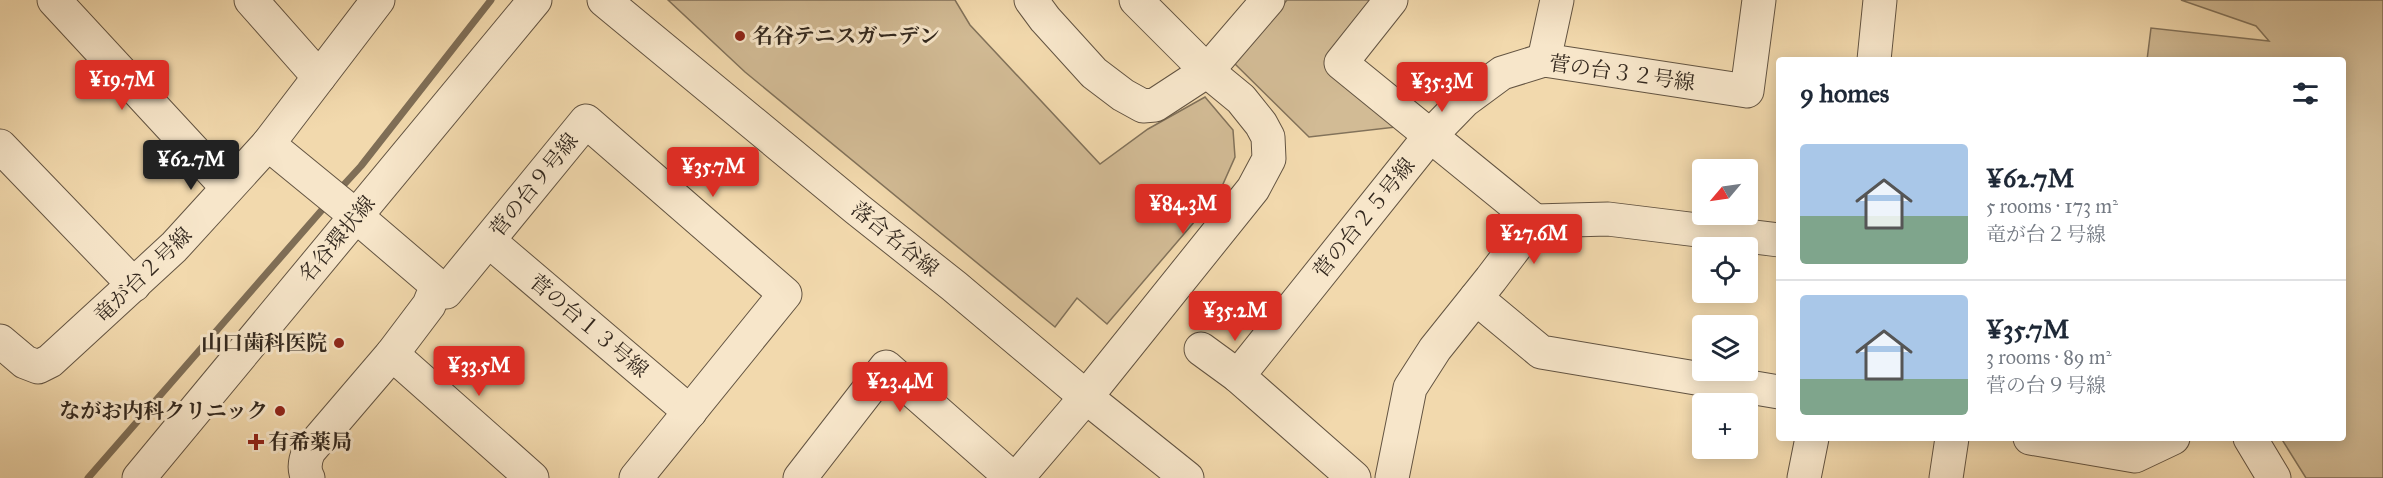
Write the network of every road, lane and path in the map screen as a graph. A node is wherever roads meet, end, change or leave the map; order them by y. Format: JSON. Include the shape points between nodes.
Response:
{"nodes":[{"id":1,"x":54,"y":0,"type":"edge"},
{"id":2,"x":251,"y":0,"type":"edge"},
{"id":3,"x":378,"y":0,"type":"edge"},
{"id":4,"x":536,"y":0,"type":"edge"},
{"id":5,"x":604,"y":0,"type":"edge"},
{"id":6,"x":1031,"y":0,"type":"edge"},
{"id":7,"x":1136,"y":0,"type":"edge"},
{"id":8,"x":1391,"y":0,"type":"edge"},
{"id":9,"x":1557,"y":0,"type":"edge"},
{"id":10,"x":1759,"y":0,"type":"edge"},
{"id":11,"x":1880,"y":0,"type":"edge"},
{"id":12,"x":1258,"y":4,"type":"edge"},
{"id":13,"x":1874,"y":57,"type":"edge"},
{"id":14,"x":1544,"y":60,"type":"junction"},
{"id":15,"x":1208,"y":71,"type":"junction"},
{"id":16,"x":319,"y":77,"type":"junction"},
{"id":17,"x":1430,"y":136,"type":"junction"},
{"id":18,"x":268,"y":144,"type":"junction"},
{"id":19,"x":0,"y":146,"type":"edge"},
{"id":20,"x":227,"y":187,"type":"junction"},
{"id":21,"x":356,"y":216,"type":"junction"},
{"id":22,"x":1535,"y":221,"type":"junction"},
{"id":23,"x":1776,"y":240,"type":"edge"},
{"id":24,"x":489,"y":241,"type":"junction"},
{"id":25,"x":134,"y":285,"type":"junction"},
{"id":26,"x":435,"y":291,"type":"junction"},
{"id":27,"x":1476,"y":298,"type":"junction"},
{"id":28,"x":0,"y":341,"type":"edge"},
{"id":29,"x":1201,"y":349,"type":"dead end"},
{"id":30,"x":392,"y":354,"type":"junction"},
{"id":31,"x":1238,"y":376,"type":"junction"},
{"id":32,"x":1776,"y":391,"type":"edge"},
{"id":33,"x":1086,"y":397,"type":"junction"},
{"id":34,"x":690,"y":412,"type":"junction"},
{"id":35,"x":1811,"y":441,"type":"edge"},
{"id":36,"x":1952,"y":441,"type":"edge"},
{"id":37,"x":2042,"y":441,"type":"edge"},
{"id":38,"x":2169,"y":441,"type":"edge"},
{"id":39,"x":2252,"y":441,"type":"edge"},
{"id":40,"x":2137,"y":467,"type":"edge"},
{"id":41,"x":154,"y":473,"type":"edge"},
{"id":42,"x":308,"y":478,"type":"edge"},
{"id":43,"x":532,"y":478,"type":"edge"},
{"id":44,"x":636,"y":478,"type":"edge"},
{"id":45,"x":800,"y":478,"type":"edge"},
{"id":46,"x":1012,"y":478,"type":"edge"},
{"id":47,"x":1017,"y":478,"type":"edge"},
{"id":48,"x":1187,"y":478,"type":"edge"},
{"id":49,"x":1354,"y":478,"type":"edge"},
{"id":50,"x":1392,"y":478,"type":"edge"},
{"id":51,"x":1804,"y":478,"type":"edge"},
{"id":52,"x":1946,"y":478,"type":"edge"},
{"id":53,"x":2274,"y":478,"type":"edge"}],
"edges":[{"from":1,"to":20,"type":"street"},
{"from":2,"to":16,"type":"street"},
{"from":3,"to":16,"type":"street","name":"竜が台２号線"},
{"from":4,"to":21,"type":"street","name":"名谷環状線"},
{"from":5,"to":33,"type":"street","name":"落合名谷線"},
{"from":6,"to":15,"type":"street","via":[[1094,73],[1143,106],[1155,105]]},
{"from":7,"to":15,"type":"street"},
{"from":8,"to":17,"type":"street","via":[[1341,63]]},
{"from":9,"to":14,"type":"street"},
{"from":10,"to":14,"type":"street","name":"菅の台３２号線","via":[[1747,91]]},
{"from":11,"to":13,"type":"street"},
{"from":12,"to":15,"type":"street"},
{"from":14,"to":17,"type":"street","name":"菅の台３２号線","via":[[1502,73],[1464,100]]},
{"from":15,"to":33,"type":"street","via":[[1241,99],[1261,124],[1268,137],[1269,159],[1253,189]]},
{"from":16,"to":18,"type":"street","name":"竜が台２号線"},
{"from":17,"to":22,"type":"street"},
{"from":17,"to":31,"type":"street","name":"菅の台２５号線"},
{"from":18,"to":20,"type":"street","name":"竜が台２号線"},
{"from":18,"to":21,"type":"street"},
{"from":19,"to":25,"type":"street"},
{"from":20,"to":25,"type":"street","name":"竜が台２号線","via":[[198,222]]},
{"from":21,"to":26,"type":"street","via":[[432,281]]},
{"from":21,"to":41,"type":"street","name":"名谷環状線"},
{"from":22,"to":23,"type":"street","via":[[1608,219]]},
{"from":22,"to":27,"type":"street"},
{"from":24,"to":26,"type":"street","name":"菅の台９号線","via":[[446,292]]},
{"from":24,"to":34,"type":"street","name":"菅の台１３号線"},
{"from":24,"to":34,"type":"street","name":"菅の台９号線","via":[[586,121],[785,294]]},
{"from":25,"to":28,"type":"street","name":"竜が台２号線","via":[[63,350],[38,367],[25,362]]},
{"from":26,"to":30,"type":"street"},
{"from":27,"to":32,"type":"street","via":[[1540,352]]},
{"from":27,"to":50,"type":"street","via":[[1410,388]]},
{"from":29,"to":31,"type":"street"},
{"from":30,"to":42,"type":"street","via":[[309,451],[305,472]]},
{"from":30,"to":43,"type":"street"},
{"from":31,"to":49,"type":"street"},
{"from":33,"to":47,"type":"street"},
{"from":33,"to":48,"type":"street","name":"落合名谷線"},
{"from":34,"to":44,"type":"street","name":"菅の台９号線"},
{"from":35,"to":51,"type":"street"},
{"from":36,"to":52,"type":"street"},
{"from":37,"to":40,"type":"street"},
{"from":38,"to":40,"type":"street"},
{"from":39,"to":53,"type":"street"},
{"from":45,"to":46,"type":"street","via":[[886,367]]}]}
